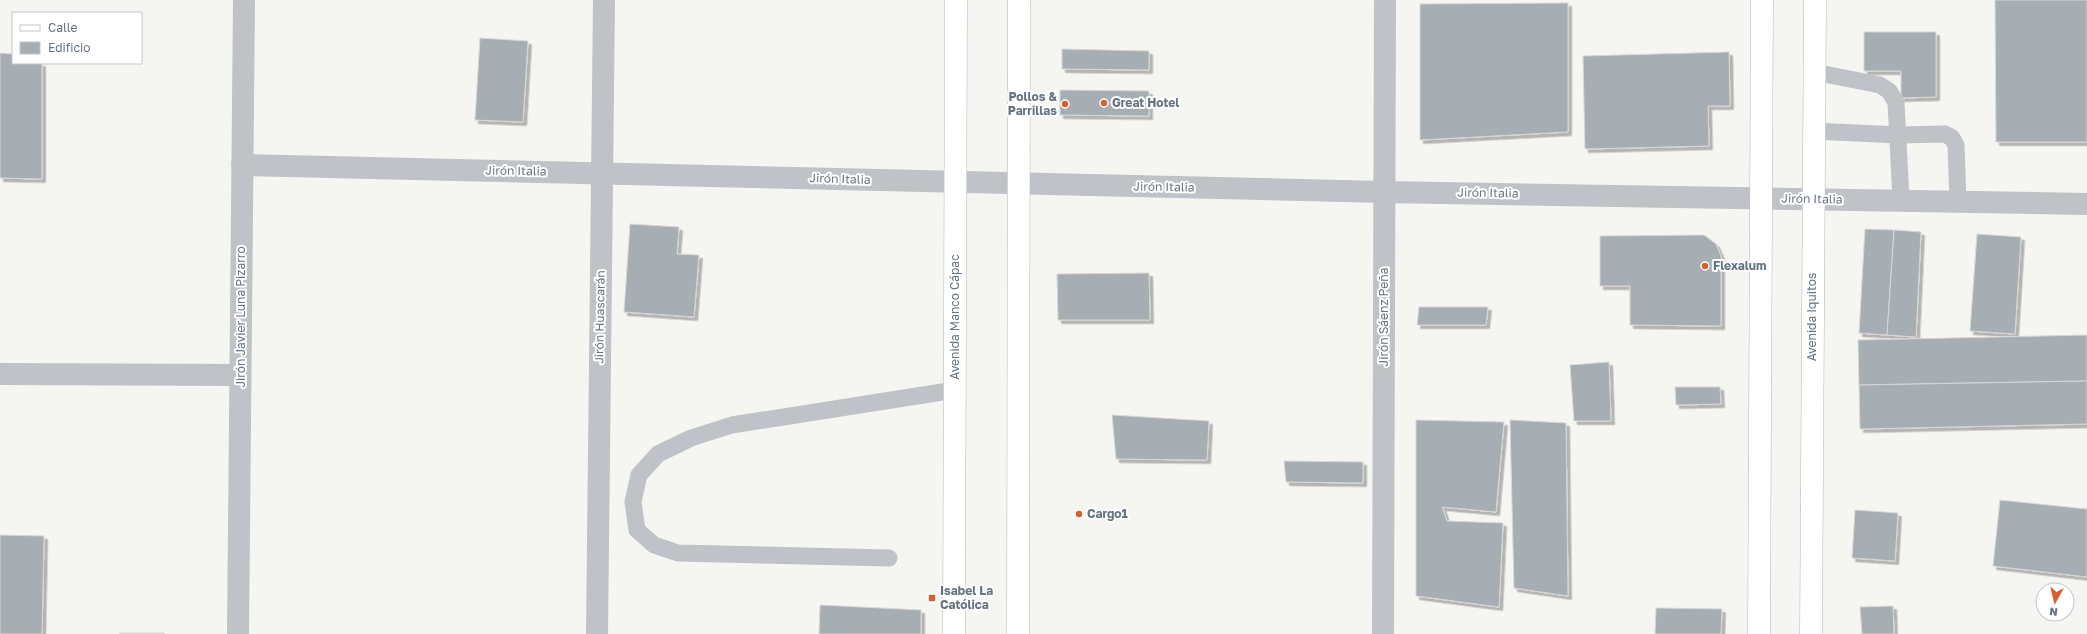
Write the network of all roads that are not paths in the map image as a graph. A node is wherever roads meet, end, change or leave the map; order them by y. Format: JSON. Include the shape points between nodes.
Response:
{"nodes":[{"id":1,"x":244,"y":0,"type":"edge"},
{"id":2,"x":604,"y":0,"type":"edge"},
{"id":3,"x":956,"y":0,"type":"edge"},
{"id":4,"x":1019,"y":0,"type":"edge"},
{"id":5,"x":1385,"y":0,"type":"edge"},
{"id":6,"x":1762,"y":0,"type":"edge"},
{"id":7,"x":1815,"y":0,"type":"edge"},
{"id":8,"x":1814,"y":72,"type":"junction"},
{"id":9,"x":1814,"y":131,"type":"junction"},
{"id":10,"x":1898,"y":135,"type":"junction"},
{"id":11,"x":242,"y":165,"type":"junction"},
{"id":12,"x":602,"y":172,"type":"junction"},
{"id":13,"x":956,"y":182,"type":"junction"},
{"id":14,"x":1019,"y":183,"type":"junction"},
{"id":15,"x":1384,"y":192,"type":"junction"},
{"id":16,"x":1761,"y":198,"type":"junction"},
{"id":17,"x":1814,"y":198,"type":"junction"},
{"id":18,"x":1901,"y":200,"type":"junction"},
{"id":19,"x":1958,"y":201,"type":"junction"},
{"id":20,"x":2087,"y":204,"type":"edge"},
{"id":21,"x":0,"y":374,"type":"edge"},
{"id":22,"x":240,"y":375,"type":"junction"},
{"id":23,"x":955,"y":390,"type":"junction"},
{"id":24,"x":890,"y":558,"type":"dead end"},
{"id":25,"x":238,"y":634,"type":"edge"},
{"id":26,"x":597,"y":634,"type":"edge"},
{"id":27,"x":954,"y":634,"type":"edge"},
{"id":28,"x":1018,"y":634,"type":"edge"},
{"id":29,"x":1383,"y":634,"type":"edge"},
{"id":30,"x":1759,"y":634,"type":"edge"},
{"id":31,"x":1811,"y":634,"type":"edge"}],
"edges":[{"from":1,"to":11,"type":"street","name":"Jirón Javier Luna Pizarro"},
{"from":2,"to":12,"type":"street","name":"Jirón Huascarán"},
{"from":3,"to":13,"type":"main road","name":"Avenida Manco Cápac"},
{"from":4,"to":14,"type":"main road"},
{"from":5,"to":15,"type":"street","name":"Jirón Sáenz Peña"},
{"from":6,"to":16,"type":"main road"},
{"from":7,"to":8,"type":"main road","name":"Avenida Iquitos"},
{"from":8,"to":9,"type":"main road","name":"Avenida Iquitos"},
{"from":8,"to":10,"type":"lane","via":[[1869,82],[1889,91],[1896,102]]},
{"from":9,"to":10,"type":"lane"},
{"from":9,"to":17,"type":"main road","name":"Avenida Iquitos"},
{"from":10,"to":18,"type":"lane"},
{"from":10,"to":19,"type":"lane","via":[[1945,134],[1952,138],[1956,146]]},
{"from":11,"to":12,"type":"street","name":"Jirón Italia"},
{"from":11,"to":22,"type":"street","name":"Jirón Javier Luna Pizarro"},
{"from":12,"to":13,"type":"street","name":"Jirón Italia"},
{"from":12,"to":26,"type":"street","name":"Jirón Huascarán"},
{"from":13,"to":14,"type":"street","name":"Jirón Italia"},
{"from":13,"to":23,"type":"main road","name":"Avenida Manco Cápac"},
{"from":14,"to":15,"type":"street","name":"Jirón Italia"},
{"from":14,"to":28,"type":"main road"},
{"from":15,"to":16,"type":"street","name":"Jirón Italia"},
{"from":15,"to":29,"type":"street","name":"Jirón Sáenz Peña"},
{"from":16,"to":17,"type":"street","name":"Jirón Italia"},
{"from":16,"to":30,"type":"main road"},
{"from":17,"to":18,"type":"street","name":"Jirón Italia"},
{"from":17,"to":31,"type":"main road","name":"Avenida Iquitos"},
{"from":18,"to":19,"type":"street","name":"Jirón Italia"},
{"from":19,"to":20,"type":"street","name":"Jirón Italia"},
{"from":21,"to":22,"type":"street"},
{"from":22,"to":25,"type":"street","name":"Jirón Javier Luna Pizarro"},
{"from":23,"to":24,"type":"lane","via":[[732,425],[691,438],[658,454],[639,475],[633,502],[637,530],[654,545],[672,551]]},
{"from":23,"to":27,"type":"main road","name":"Avenida Manco Cápac"}]}
